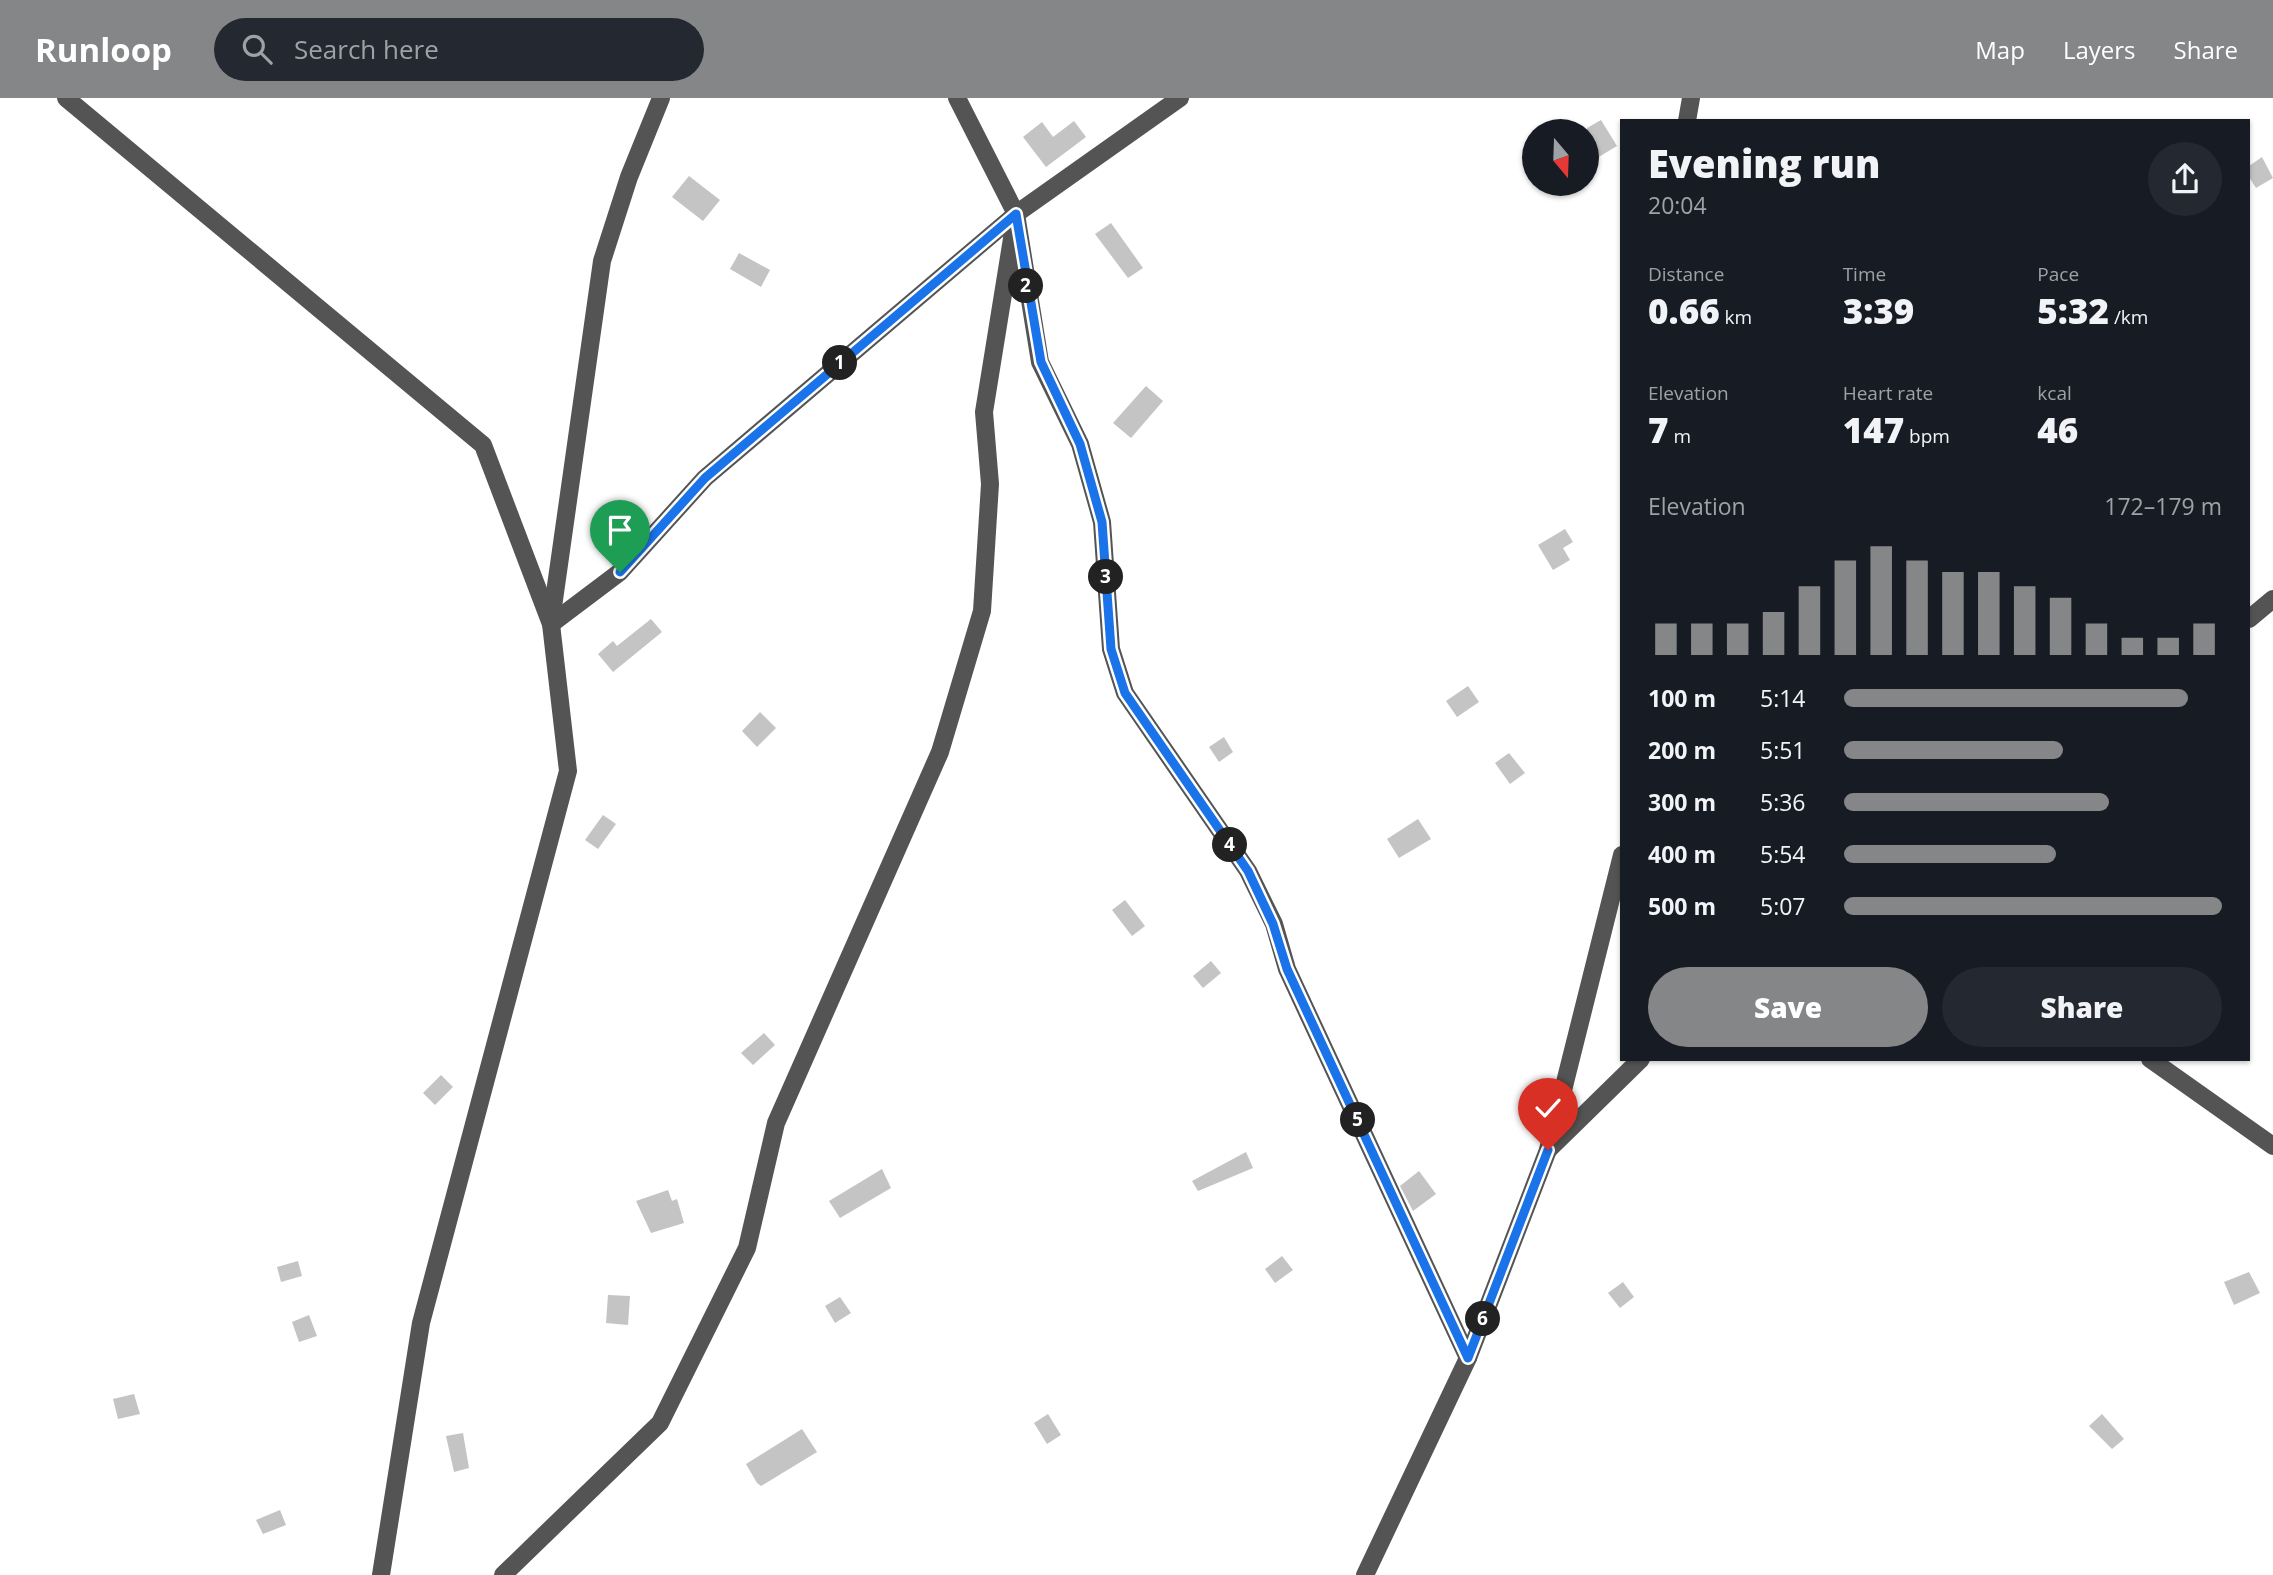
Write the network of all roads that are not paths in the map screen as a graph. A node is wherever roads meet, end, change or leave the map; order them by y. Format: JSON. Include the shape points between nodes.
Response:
{"nodes":[{"id":1,"x":66,"y":98,"type":"edge"},
{"id":2,"x":661,"y":98,"type":"edge"},
{"id":3,"x":957,"y":98,"type":"edge"},
{"id":4,"x":1180,"y":98,"type":"edge"},
{"id":5,"x":1691,"y":98,"type":"edge"},
{"id":6,"x":1688,"y":119,"type":"edge"},
{"id":7,"x":1016,"y":214,"type":"junction"},
{"id":8,"x":2273,"y":599,"type":"edge"},
{"id":9,"x":2250,"y":618,"type":"edge"},
{"id":10,"x":551,"y":624,"type":"junction"},
{"id":11,"x":1620,"y":863,"type":"edge"},
{"id":12,"x":1639,"y":1061,"type":"edge"},
{"id":13,"x":2153,"y":1061,"type":"edge"},
{"id":14,"x":2273,"y":1146,"type":"edge"},
{"id":15,"x":1548,"y":1150,"type":"junction"},
{"id":16,"x":1468,"y":1358,"type":"junction"},
{"id":17,"x":381,"y":1575,"type":"edge"},
{"id":18,"x":503,"y":1575,"type":"edge"},
{"id":19,"x":1365,"y":1575,"type":"edge"}],
"edges":[{"from":1,"to":10,"type":"street","via":[[483,445]]},
{"from":2,"to":10,"type":"street","via":[[602,261]]},
{"from":3,"to":7,"type":"street"},
{"from":4,"to":7,"type":"street"},
{"from":5,"to":6,"type":"street"},
{"from":7,"to":10,"type":"street","via":[[705,478],[620,572]]},
{"from":7,"to":16,"type":"street","via":[[1041,362],[1080,444],[1102,522],[1111,649],[1125,693],[1248,871],[1273,924],[1287,969]]},
{"from":7,"to":18,"type":"street","via":[[984,412],[990,484],[982,611],[940,752],[776,1123],[747,1248],[660,1423]]},
{"from":8,"to":9,"type":"street"},
{"from":10,"to":17,"type":"street","via":[[568,771],[421,1323]]},
{"from":11,"to":15,"type":"street"},
{"from":12,"to":15,"type":"street"},
{"from":13,"to":14,"type":"street"},
{"from":15,"to":16,"type":"street"},
{"from":16,"to":19,"type":"street"}]}
